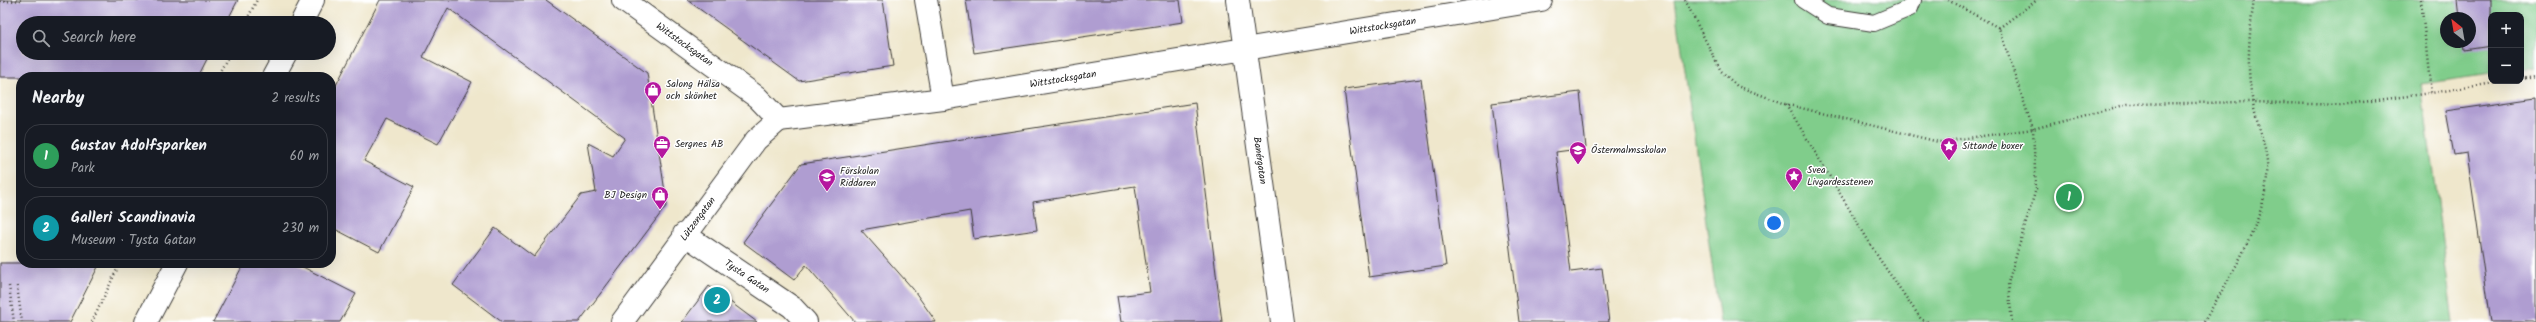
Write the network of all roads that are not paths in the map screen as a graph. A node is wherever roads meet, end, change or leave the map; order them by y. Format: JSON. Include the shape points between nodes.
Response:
{"nodes":[{"id":1,"x":313,"y":0,"type":"edge"},
{"id":2,"x":623,"y":0,"type":"edge"},
{"id":3,"x":926,"y":0,"type":"edge"},
{"id":4,"x":1238,"y":0,"type":"edge"},
{"id":5,"x":1541,"y":0,"type":"edge"},
{"id":6,"x":1803,"y":0,"type":"edge"},
{"id":7,"x":1913,"y":0,"type":"edge"},
{"id":8,"x":305,"y":16,"type":"edge"},
{"id":9,"x":1245,"y":50,"type":"junction"},
{"id":10,"x":282,"y":60,"type":"edge"},
{"id":11,"x":276,"y":72,"type":"edge"},
{"id":12,"x":943,"y":99,"type":"junction"},
{"id":13,"x":779,"y":120,"type":"junction"},
{"id":14,"x":684,"y":234,"type":"junction"},
{"id":15,"x":174,"y":268,"type":"edge"},
{"id":16,"x":146,"y":322,"type":"edge"},
{"id":17,"x":622,"y":322,"type":"edge"},
{"id":18,"x":806,"y":322,"type":"edge"},
{"id":19,"x":1282,"y":322,"type":"edge"}],
"edges":[{"from":1,"to":8,"type":"street"},
{"from":2,"to":13,"type":"street","name":"Wittstocksgatan","via":[[756,97]]},
{"from":3,"to":12,"type":"street"},
{"from":4,"to":9,"type":"street","name":"Banérgatan"},
{"from":5,"to":9,"type":"street","name":"Wittstocksgatan"},
{"from":6,"to":7,"type":"lane","via":[[1828,16],[1874,23],[1910,8]]},
{"from":9,"to":12,"type":"street","name":"Wittstocksgatan"},
{"from":9,"to":19,"type":"street","name":"Banérgatan"},
{"from":10,"to":11,"type":"street"},
{"from":12,"to":13,"type":"street","name":"Wittstocksgatan"},
{"from":13,"to":14,"type":"street","name":"Lützengatan","via":[[756,140]]},
{"from":14,"to":17,"type":"street","name":"Lützengatan"},
{"from":14,"to":18,"type":"street","name":"Tysta Gatan","via":[[792,307]]},
{"from":15,"to":16,"type":"street"}]}
